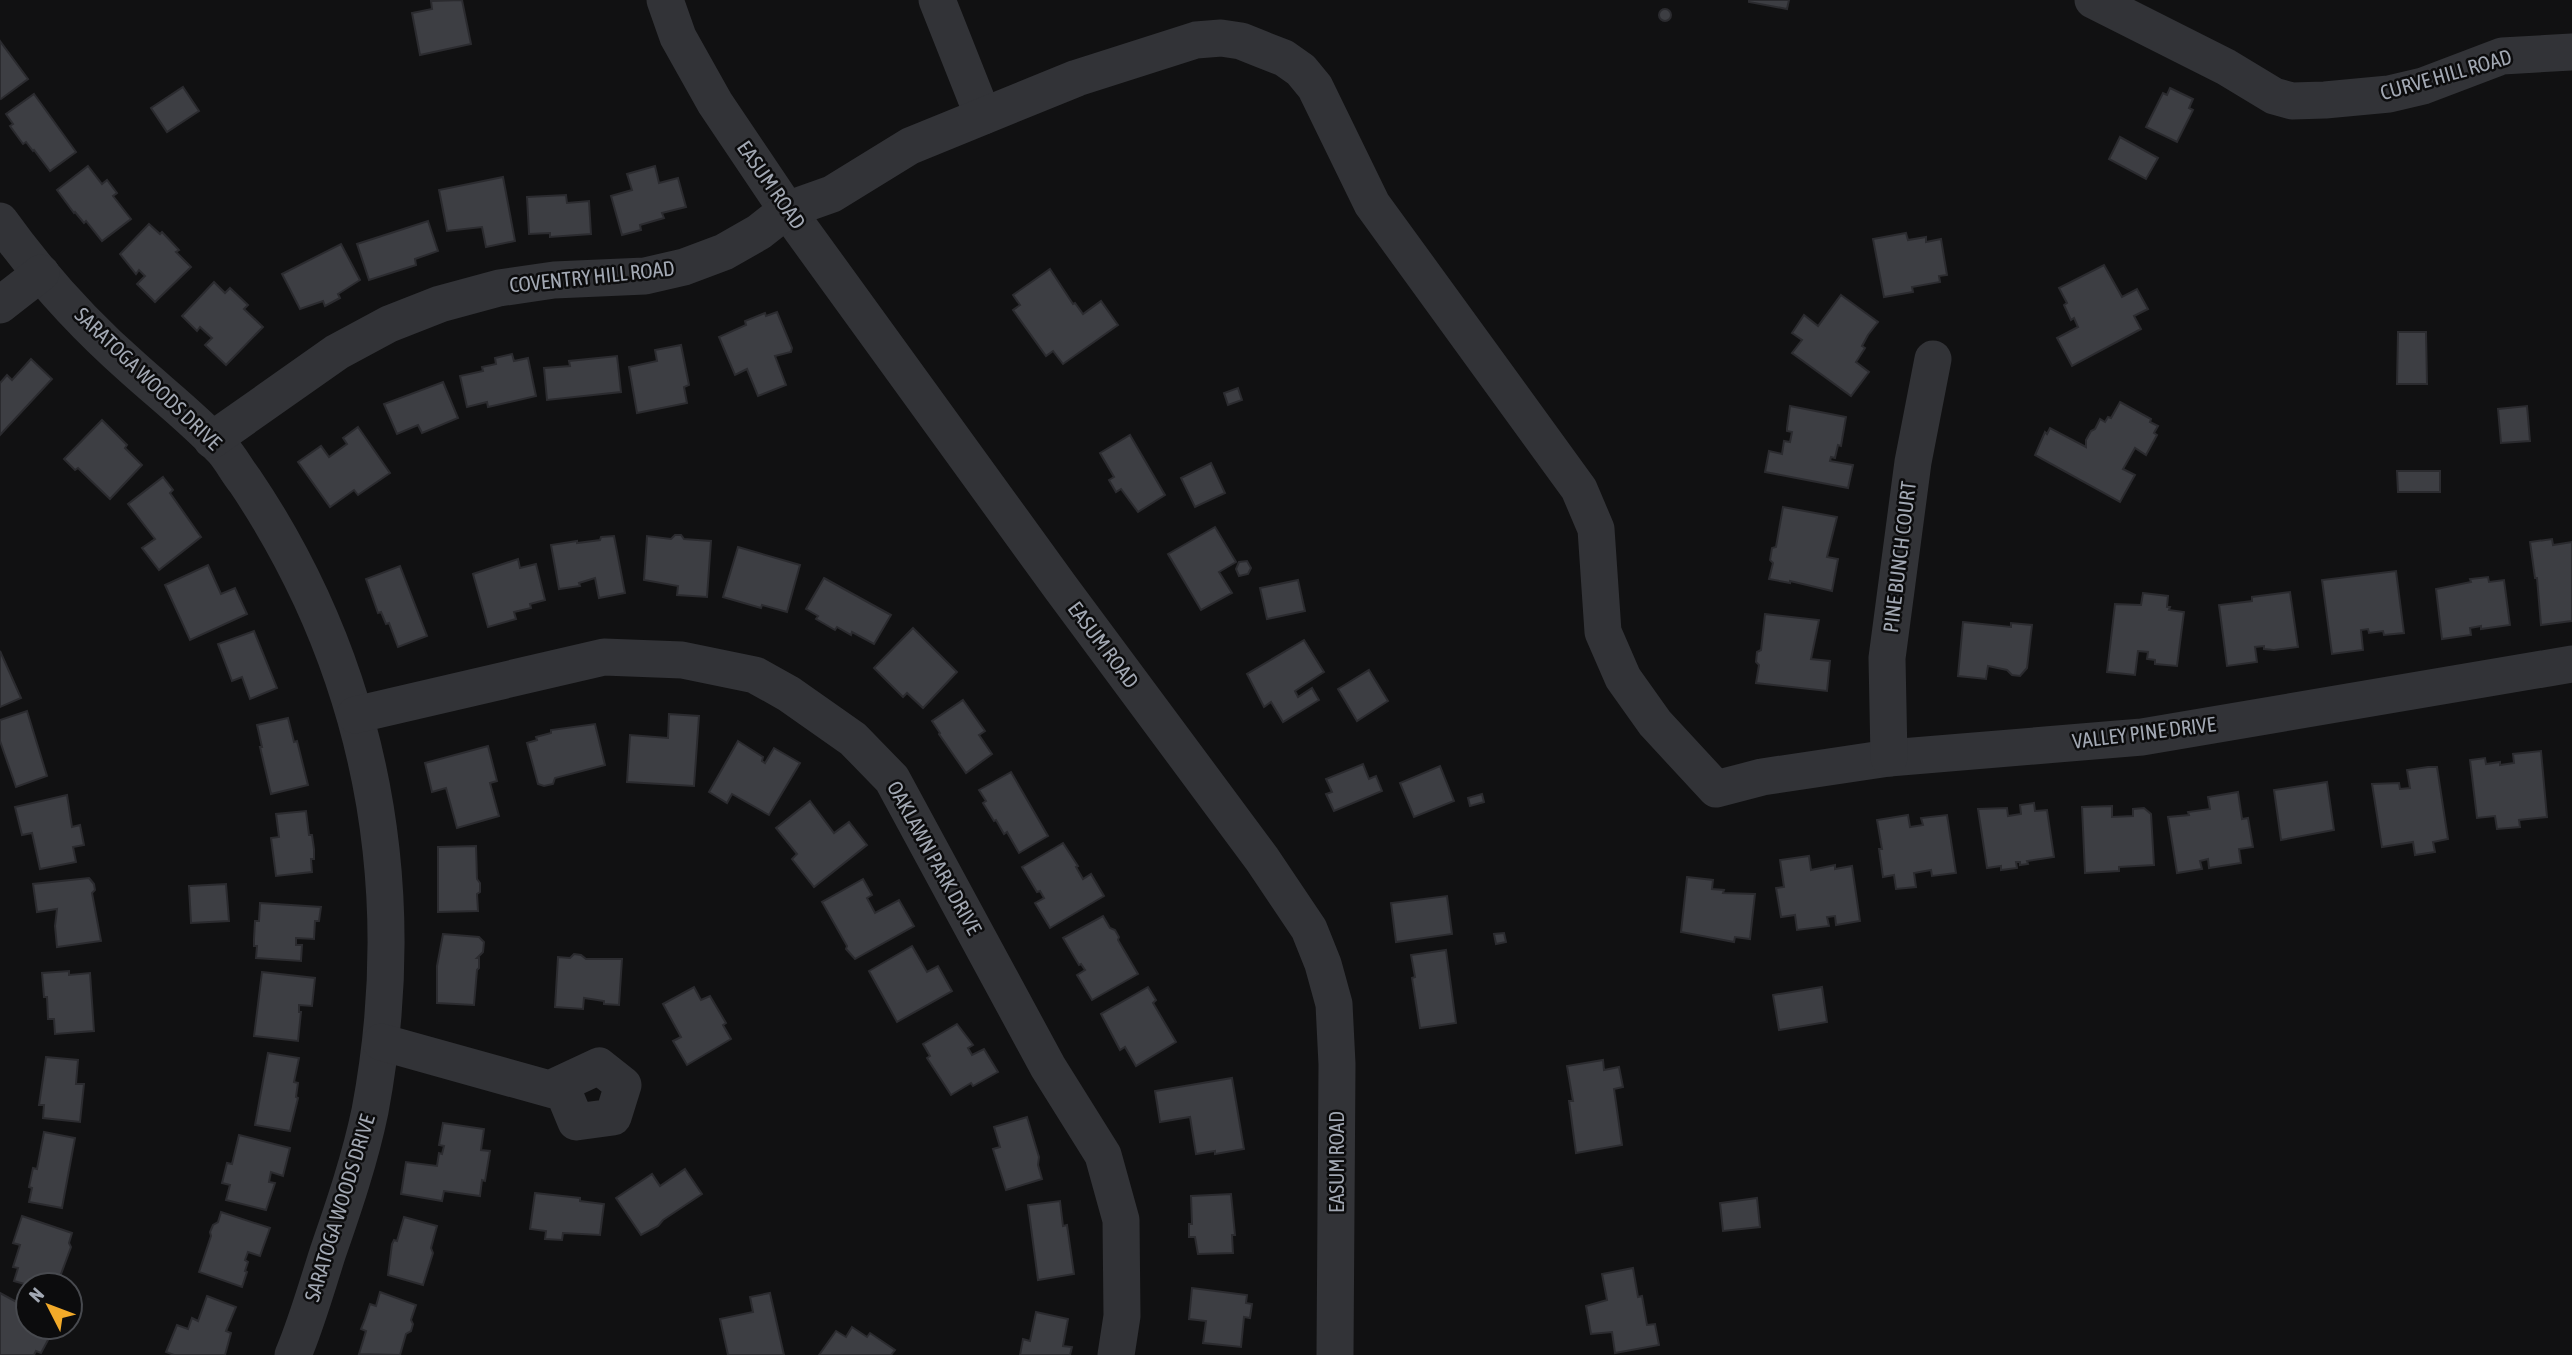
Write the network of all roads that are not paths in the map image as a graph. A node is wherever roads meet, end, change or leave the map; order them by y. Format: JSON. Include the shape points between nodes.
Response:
{"nodes":[{"id":1,"x":665,"y":0,"type":"edge"},
{"id":2,"x":937,"y":0,"type":"edge"},
{"id":3,"x":2093,"y":0,"type":"edge"},
{"id":4,"x":2572,"y":52,"type":"edge"},
{"id":5,"x":983,"y":117,"type":"junction"},
{"id":6,"x":787,"y":210,"type":"junction"},
{"id":7,"x":0,"y":221,"type":"edge"},
{"id":8,"x":41,"y":273,"type":"junction"},
{"id":9,"x":0,"y":305,"type":"edge"},
{"id":10,"x":1933,"y":359,"type":"dead end"},
{"id":11,"x":212,"y":440,"type":"junction"},
{"id":12,"x":2572,"y":664,"type":"edge"},
{"id":13,"x":355,"y":715,"type":"junction"},
{"id":14,"x":1889,"y":758,"type":"junction"},
{"id":15,"x":1716,"y":789,"type":"joint"},
{"id":16,"x":381,"y":1042,"type":"junction"},
{"id":17,"x":554,"y":1087,"type":"dead end"},
{"id":18,"x":293,"y":1355,"type":"edge"},
{"id":19,"x":1116,"y":1355,"type":"edge"},
{"id":20,"x":1335,"y":1355,"type":"edge"}],
"edges":[{"from":1,"to":6,"type":"street","name":"EASUM ROAD","via":[[677,37],[715,103]]},
{"from":2,"to":5,"type":"street"},
{"from":3,"to":4,"type":"street","name":"CURVE HILL ROAD","via":[[2274,96],[2292,101],[2389,94],[2502,56]]},
{"from":5,"to":6,"type":"street","name":"COVENTRY HILL ROAD","via":[[910,146],[832,194]]},
{"from":5,"to":15,"type":"street","name":"COVENTRY HILL ROAD","via":[[1077,78],[1196,40],[1241,41],[1301,70],[1330,114],[1372,204],[1579,489],[1596,529],[1603,632],[1623,678],[1655,723]]},
{"from":6,"to":11,"type":"street","name":"COVENTRY HILL ROAD","via":[[759,232],[684,267],[645,276],[499,288],[402,319],[337,352]]},
{"from":6,"to":20,"type":"street","name":"EASUM ROAD","via":[[1309,929],[1334,1004],[1338,1064]]},
{"from":7,"to":8,"type":"street","name":"SARATOGA WOODS DRIVE"},
{"from":8,"to":9,"type":"street"},
{"from":8,"to":11,"type":"street","name":"SARATOGA WOODS DRIVE","via":[[97,334]]},
{"from":10,"to":14,"type":"street","name":"PINE BUNCH COURT","via":[[1913,462],[1888,645]]},
{"from":11,"to":13,"type":"street","name":"SARATOGA WOODS DRIVE","via":[[264,509],[299,571]]},
{"from":12,"to":14,"type":"street","name":"VALLEY PINE DRIVE","via":[[2142,737]]},
{"from":13,"to":16,"type":"street","name":"SARATOGA WOODS DRIVE","via":[[373,787],[384,872],[387,944]]},
{"from":13,"to":19,"type":"street","name":"OAKLAWN PARK DRIVE","via":[[604,657],[682,660],[755,675],[853,739],[892,779],[1048,1067],[1103,1155],[1121,1220],[1122,1316]]},
{"from":14,"to":15,"type":"street","name":"VALLEY PINE DRIVE","via":[[1762,777]]},
{"from":16,"to":17,"type":"street","via":[[564,1093],[576,1122],[613,1117],[623,1085],[599,1066]]},
{"from":16,"to":18,"type":"street","name":"SARATOGA WOODS DRIVE","via":[[351,1183]]}]}
